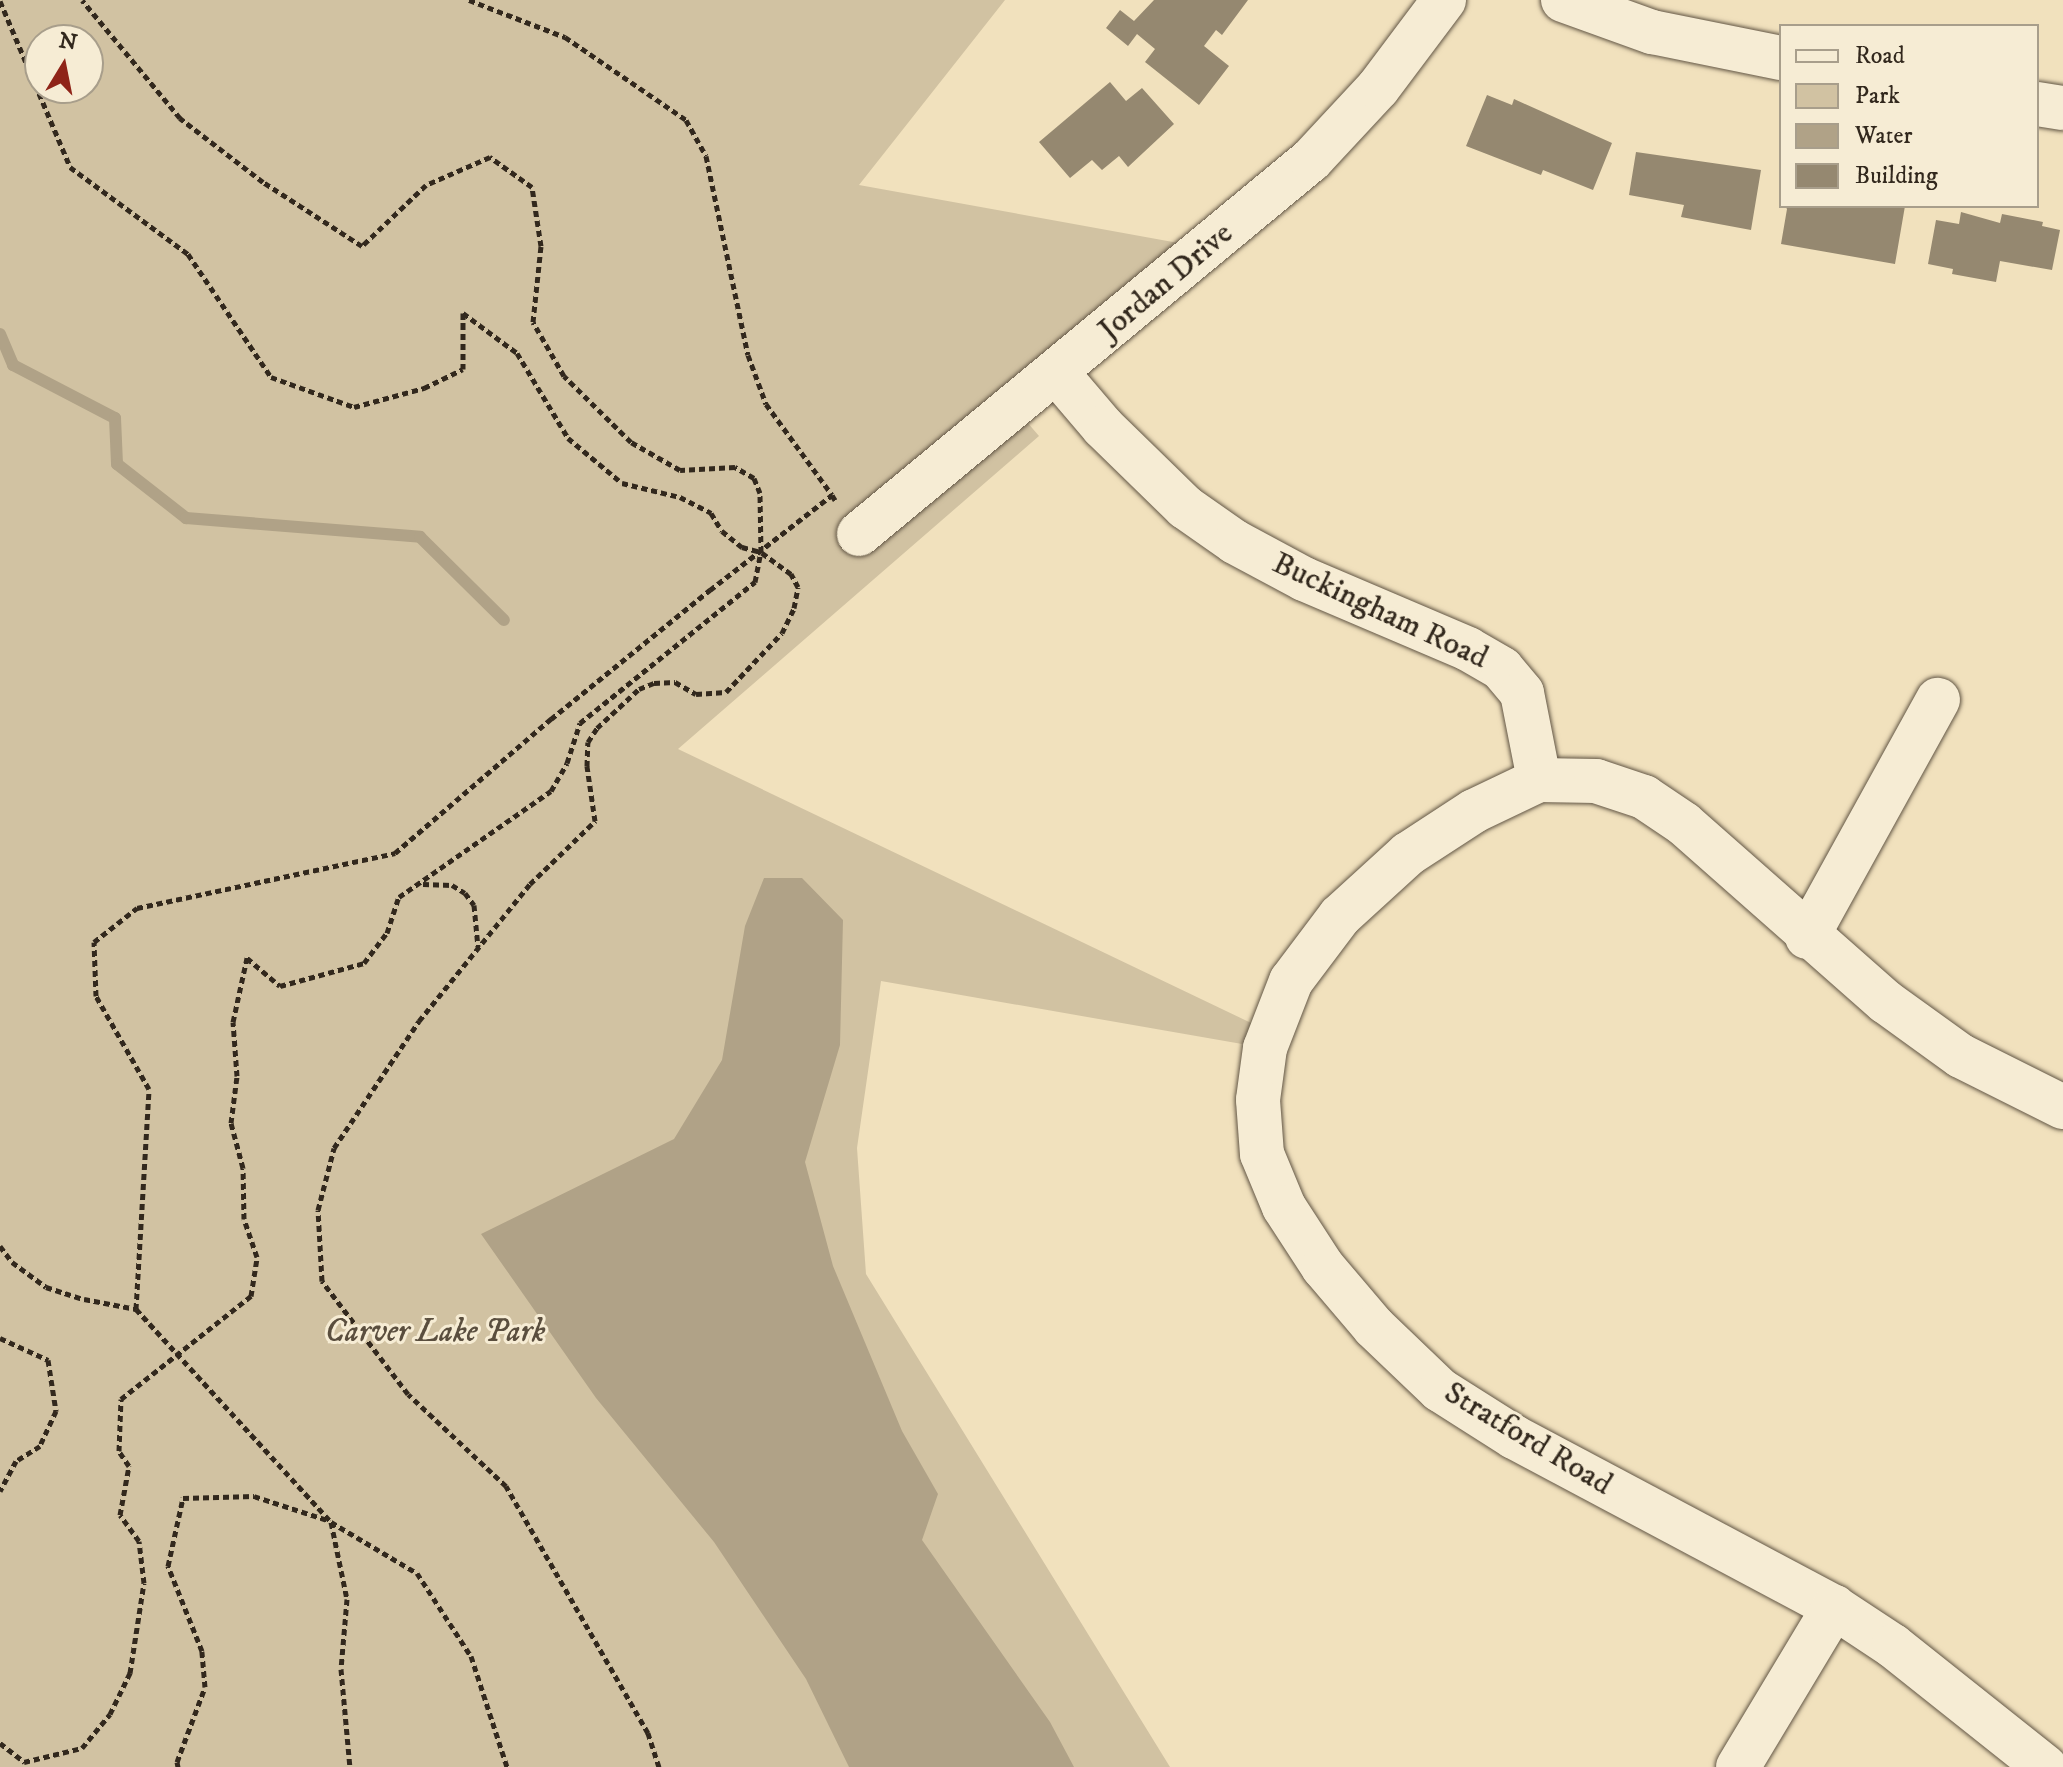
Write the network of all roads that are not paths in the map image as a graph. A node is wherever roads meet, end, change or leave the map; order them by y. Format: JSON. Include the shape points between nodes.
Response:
{"nodes":[{"id":1,"x":1444,"y":0,"type":"edge"},
{"id":2,"x":1563,"y":0,"type":"edge"},
{"id":3,"x":1779,"y":58,"type":"edge"},
{"id":4,"x":2039,"y":104,"type":"edge"},
{"id":5,"x":2063,"y":108,"type":"edge"},
{"id":6,"x":1057,"y":373,"type":"junction"},
{"id":7,"x":859,"y":534,"type":"road end"},
{"id":8,"x":1938,"y":700,"type":"dead end"},
{"id":9,"x":1539,"y":780,"type":"junction"},
{"id":10,"x":1807,"y":937,"type":"junction"},
{"id":11,"x":2063,"y":1107,"type":"edge"},
{"id":12,"x":1834,"y":1607,"type":"junction"},
{"id":13,"x":1738,"y":1767,"type":"edge"},
{"id":14,"x":2045,"y":1767,"type":"edge"}],
"edges":[{"from":1,"to":6,"type":"street","name":"Jordan Drive","via":[[1378,88],[1311,160]]},
{"from":2,"to":3,"type":"street","via":[[1652,32]]},
{"from":4,"to":5,"type":"street"},
{"from":6,"to":7,"type":"street","name":"Jordan Drive"},
{"from":6,"to":9,"type":"street","name":"Buckingham Road","via":[[1103,427],[1185,507],[1235,542],[1502,669],[1522,693]]},
{"from":8,"to":10,"type":"street"},
{"from":9,"to":10,"type":"street","via":[[1596,781],[1644,797],[1684,824]]},
{"from":9,"to":12,"type":"street","name":"Stratford Road","via":[[1474,811],[1408,854],[1340,916],[1291,981],[1265,1048],[1258,1100],[1262,1154],[1284,1207],[1323,1267],[1374,1327],[1440,1390],[1514,1437]]},
{"from":10,"to":11,"type":"street","via":[[1961,1056]]},
{"from":12,"to":13,"type":"street"},
{"from":12,"to":14,"type":"street","name":"Stratford Road","via":[[1927,1672]]}]}
